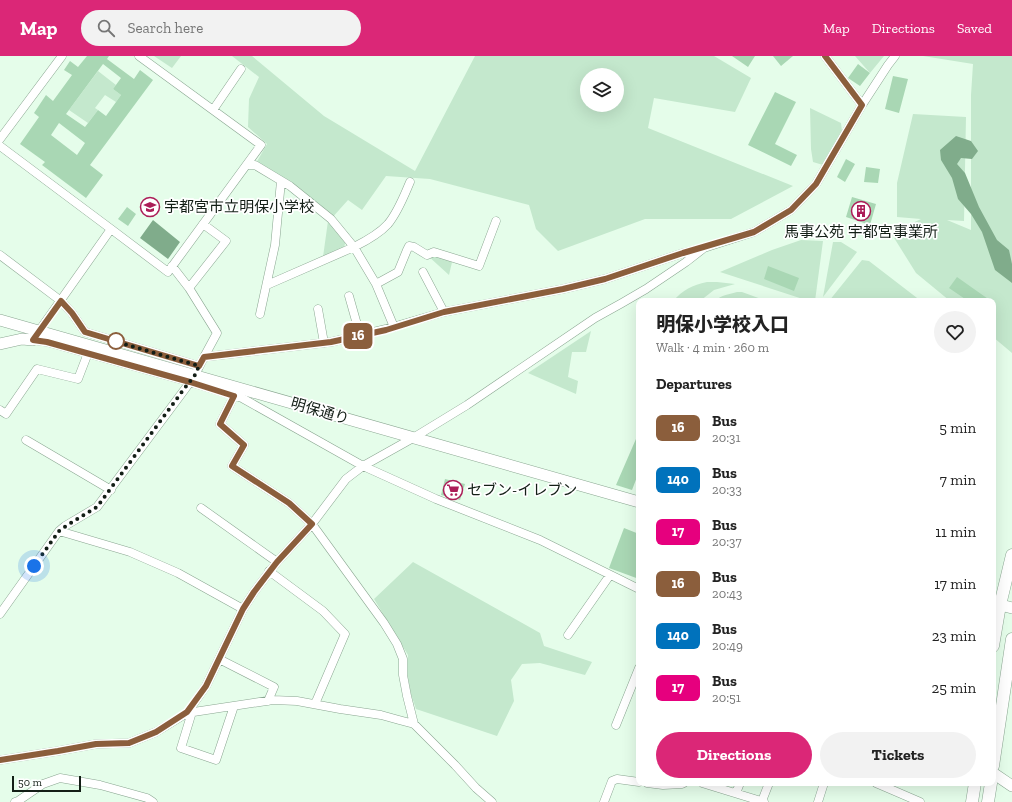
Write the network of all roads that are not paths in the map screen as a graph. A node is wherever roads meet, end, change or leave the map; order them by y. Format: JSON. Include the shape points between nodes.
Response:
{"nodes":[{"id":1,"x":62,"y":56,"type":"edge"},
{"id":2,"x":139,"y":56,"type":"edge"},
{"id":3,"x":825,"y":56,"type":"edge"},
{"id":4,"x":895,"y":56,"type":"edge"},
{"id":5,"x":241,"y":69,"type":"dead end"},
{"id":6,"x":862,"y":105,"type":"junction"},
{"id":7,"x":213,"y":110,"type":"junction"},
{"id":8,"x":0,"y":139,"type":"edge"},
{"id":9,"x":0,"y":146,"type":"edge"},
{"id":10,"x":247,"y":165,"type":"junction"},
{"id":11,"x":281,"y":181,"type":"junction"},
{"id":12,"x":410,"y":182,"type":"dead end"},
{"id":13,"x":496,"y":221,"type":"dead end"},
{"id":14,"x":204,"y":224,"type":"junction"},
{"id":15,"x":111,"y":230,"type":"junction"},
{"id":16,"x":354,"y":247,"type":"junction"},
{"id":17,"x":704,"y":248,"type":"junction"},
{"id":18,"x":0,"y":255,"type":"edge"},
{"id":19,"x":172,"y":266,"type":"junction"},
{"id":20,"x":423,"y":272,"type":"dead end"},
{"id":21,"x":376,"y":284,"type":"junction"},
{"id":22,"x":267,"y":285,"type":"junction"},
{"id":23,"x":189,"y":288,"type":"junction"},
{"id":24,"x":349,"y":296,"type":"dead end"},
{"id":25,"x":61,"y":301,"type":"junction"},
{"id":26,"x":318,"y":309,"type":"dead end"},
{"id":27,"x":444,"y":312,"type":"junction"},
{"id":28,"x":260,"y":314,"type":"dead end"},
{"id":29,"x":0,"y":320,"type":"edge"},
{"id":30,"x":394,"y":327,"type":"junction"},
{"id":31,"x":36,"y":335,"type":"junction"},
{"id":32,"x":360,"y":335,"type":"junction"},
{"id":33,"x":324,"y":343,"type":"junction"},
{"id":34,"x":0,"y":344,"type":"edge"},
{"id":35,"x":88,"y":353,"type":"junction"},
{"id":36,"x":204,"y":357,"type":"junction"},
{"id":37,"x":195,"y":374,"type":"junction"},
{"id":38,"x":234,"y":396,"type":"junction"},
{"id":39,"x":0,"y":410,"type":"edge"},
{"id":40,"x":413,"y":438,"type":"junction"},
{"id":41,"x":26,"y":440,"type":"dead end"},
{"id":42,"x":364,"y":466,"type":"junction"},
{"id":43,"x":110,"y":490,"type":"junction"},
{"id":44,"x":636,"y":501,"type":"edge"},
{"id":45,"x":201,"y":508,"type":"dead end"},
{"id":46,"x":312,"y":524,"type":"junction"},
{"id":47,"x":59,"y":531,"type":"junction"},
{"id":48,"x":1012,"y":555,"type":"edge"},
{"id":49,"x":277,"y":562,"type":"junction"},
{"id":50,"x":269,"y":571,"type":"junction"},
{"id":51,"x":610,"y":575,"type":"junction"},
{"id":52,"x":1009,"y":582,"type":"edge"},
{"id":53,"x":636,"y":588,"type":"edge"},
{"id":54,"x":997,"y":604,"type":"edge"},
{"id":55,"x":1012,"y":608,"type":"edge"},
{"id":56,"x":243,"y":609,"type":"junction"},
{"id":57,"x":0,"y":614,"type":"edge"},
{"id":58,"x":996,"y":616,"type":"edge"},
{"id":59,"x":568,"y":635,"type":"dead end"},
{"id":60,"x":1012,"y":639,"type":"edge"},
{"id":61,"x":220,"y":659,"type":"junction"},
{"id":62,"x":1010,"y":661,"type":"edge"},
{"id":63,"x":636,"y":675,"type":"edge"},
{"id":64,"x":268,"y":701,"type":"junction"},
{"id":65,"x":315,"y":704,"type":"junction"},
{"id":66,"x":234,"y":706,"type":"junction"},
{"id":67,"x":190,"y":712,"type":"junction"},
{"id":68,"x":414,"y":724,"type":"junction"},
{"id":69,"x":616,"y":725,"type":"dead end"},
{"id":70,"x":996,"y":747,"type":"edge"},
{"id":71,"x":0,"y":760,"type":"edge"},
{"id":72,"x":996,"y":775,"type":"edge"},
{"id":73,"x":636,"y":780,"type":"edge"},
{"id":74,"x":712,"y":786,"type":"edge"},
{"id":75,"x":739,"y":786,"type":"edge"},
{"id":76,"x":768,"y":786,"type":"edge"},
{"id":77,"x":823,"y":786,"type":"edge"},
{"id":78,"x":883,"y":786,"type":"edge"},
{"id":79,"x":975,"y":786,"type":"edge"},
{"id":80,"x":991,"y":786,"type":"edge"},
{"id":81,"x":1012,"y":786,"type":"edge"},
{"id":82,"x":736,"y":793,"type":"junction"},
{"id":83,"x":15,"y":802,"type":"edge"},
{"id":84,"x":153,"y":802,"type":"edge"},
{"id":85,"x":492,"y":802,"type":"edge"},
{"id":86,"x":604,"y":802,"type":"edge"},
{"id":87,"x":763,"y":802,"type":"edge"},
{"id":88,"x":818,"y":802,"type":"edge"},
{"id":89,"x":920,"y":802,"type":"edge"},
{"id":90,"x":972,"y":802,"type":"edge"},
{"id":91,"x":988,"y":802,"type":"edge"}],
"edges":[{"from":1,"to":8,"type":"street"},
{"from":2,"to":7,"type":"street"},
{"from":3,"to":6,"type":"street"},
{"from":4,"to":6,"type":"street"},
{"from":5,"to":7,"type":"street"},
{"from":6,"to":17,"type":"street","via":[[816,184],[791,210],[754,232]]},
{"from":7,"to":10,"type":"street","via":[[261,145]]},
{"from":9,"to":15,"type":"street"},
{"from":10,"to":11,"type":"street","via":[[255,165]]},
{"from":10,"to":14,"type":"street"},
{"from":11,"to":16,"type":"street","via":[[331,220]]},
{"from":11,"to":22,"type":"street","via":[[275,245]]},
{"from":12,"to":16,"type":"street","via":[[388,224],[368,240]]},
{"from":13,"to":21,"type":"street","via":[[479,266],[434,252],[427,255],[409,246],[398,272]]},
{"from":14,"to":19,"type":"street"},
{"from":14,"to":23,"type":"street","via":[[226,241]]},
{"from":15,"to":19,"type":"street","via":[[168,272]]},
{"from":15,"to":25,"type":"street"},
{"from":16,"to":21,"type":"street"},
{"from":16,"to":22,"type":"street"},
{"from":17,"to":27,"type":"street","via":[[605,279]]},
{"from":17,"to":40,"type":"street","via":[[646,289],[595,318],[467,405]]},
{"from":18,"to":25,"type":"street"},
{"from":19,"to":23,"type":"street"},
{"from":20,"to":27,"type":"street"},
{"from":21,"to":30,"type":"street"},
{"from":22,"to":28,"type":"street"},
{"from":23,"to":36,"type":"street","via":[[217,333]]},
{"from":24,"to":32,"type":"street"},
{"from":25,"to":31,"type":"street"},
{"from":25,"to":37,"type":"street","via":[[85,332]]},
{"from":26,"to":33,"type":"street"},
{"from":27,"to":30,"type":"street"},
{"from":29,"to":31,"type":"street","name":"明保通り"},
{"from":30,"to":32,"type":"street"},
{"from":31,"to":34,"type":"street"},
{"from":31,"to":35,"type":"street","via":[[47,342]]},
{"from":31,"to":37,"type":"street","name":"明保通り"},
{"from":32,"to":33,"type":"street"},
{"from":33,"to":36,"type":"street"},
{"from":35,"to":37,"type":"street"},
{"from":35,"to":39,"type":"street","via":[[78,379],[37,369],[6,414]]},
{"from":36,"to":37,"type":"street"},
{"from":37,"to":38,"type":"street"},
{"from":37,"to":40,"type":"street","name":"明保通り"},
{"from":37,"to":43,"type":"street"},
{"from":38,"to":42,"type":"street","via":[[242,398]]},
{"from":38,"to":46,"type":"street","via":[[220,424],[244,445],[232,466],[289,503]]},
{"from":40,"to":42,"type":"street"},
{"from":40,"to":44,"type":"street","name":"明保通り"},
{"from":41,"to":43,"type":"street"},
{"from":42,"to":46,"type":"street","via":[[346,479]]},
{"from":42,"to":51,"type":"street","via":[[436,499],[540,540]]},
{"from":43,"to":47,"type":"street","via":[[97,507]]},
{"from":45,"to":49,"type":"street"},
{"from":46,"to":49,"type":"street"},
{"from":46,"to":68,"type":"street","via":[[397,644],[403,659],[403,675]]},
{"from":47,"to":56,"type":"street","via":[[130,552],[178,573]]},
{"from":47,"to":57,"type":"street"},
{"from":48,"to":52,"type":"main road"},
{"from":49,"to":50,"type":"street"},
{"from":50,"to":56,"type":"street"},
{"from":50,"to":65,"type":"street","via":[[323,611],[345,634]]},
{"from":51,"to":53,"type":"street"},
{"from":51,"to":59,"type":"street"},
{"from":52,"to":54,"type":"main road"},
{"from":54,"to":55,"type":"street"},
{"from":54,"to":58,"type":"main road"},
{"from":56,"to":61,"type":"street"},
{"from":60,"to":62,"type":"main road"},
{"from":61,"to":64,"type":"street","via":[[274,687]]},
{"from":61,"to":67,"type":"street"},
{"from":62,"to":70,"type":"main road"},
{"from":63,"to":69,"type":"street"},
{"from":64,"to":65,"type":"street"},
{"from":64,"to":66,"type":"street"},
{"from":65,"to":68,"type":"street","via":[[381,715]]},
{"from":66,"to":67,"type":"street"},
{"from":66,"to":67,"type":"street","via":[[216,760],[181,748]]},
{"from":67,"to":71,"type":"street","via":[[156,732],[129,743],[96,744]]},
{"from":68,"to":85,"type":"street"},
{"from":72,"to":81,"type":"street"},
{"from":73,"to":86,"type":"street","via":[[612,781]]},
{"from":74,"to":82,"type":"street"},
{"from":75,"to":82,"type":"street"},
{"from":76,"to":87,"type":"street"},
{"from":77,"to":88,"type":"street"},
{"from":78,"to":89,"type":"street"},
{"from":79,"to":90,"type":"main road"},
{"from":80,"to":91,"type":"main road"},
{"from":82,"to":87,"type":"street"},
{"from":83,"to":84,"type":"street","via":[[43,784],[60,778],[100,785]]}]}
